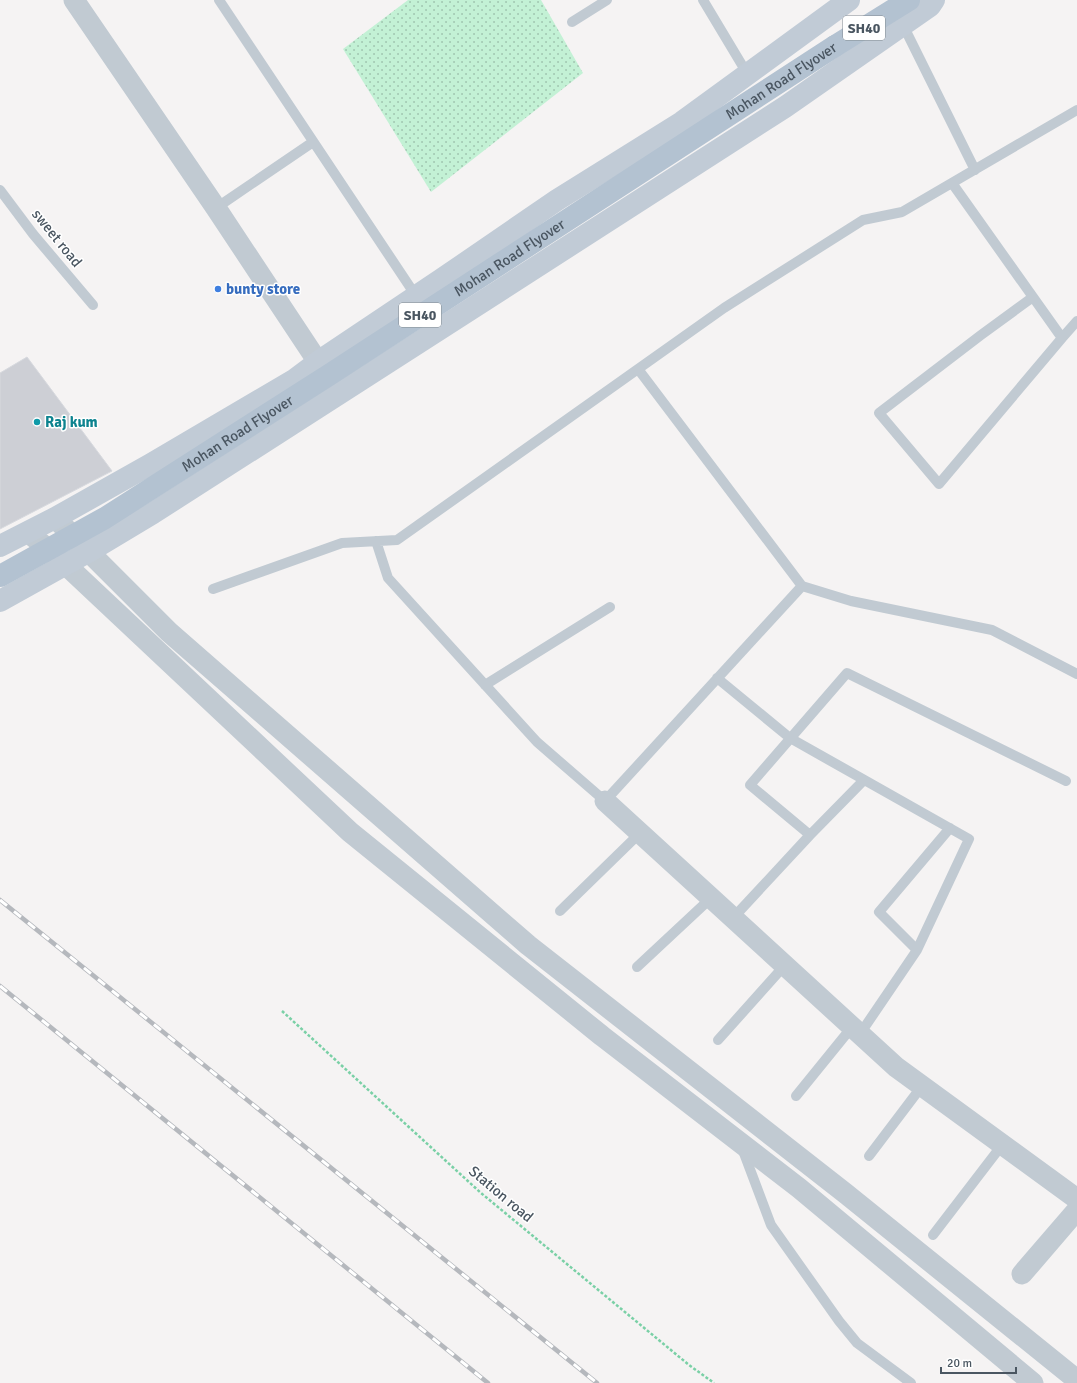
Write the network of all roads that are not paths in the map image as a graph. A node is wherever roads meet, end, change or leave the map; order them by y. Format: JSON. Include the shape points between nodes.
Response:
{"nodes":[{"id":1,"x":74,"y":0,"type":"edge"},
{"id":2,"x":219,"y":0,"type":"edge"},
{"id":3,"x":607,"y":0,"type":"edge"},
{"id":4,"x":703,"y":0,"type":"edge"},
{"id":5,"x":849,"y":0,"type":"edge"},
{"id":6,"x":934,"y":0,"type":"edge"},
{"id":7,"x":902,"y":12,"type":"edge"},
{"id":8,"x":572,"y":22,"type":"dead end"},
{"id":9,"x":748,"y":75,"type":"junction"},
{"id":10,"x":1077,"y":110,"type":"edge"},
{"id":11,"x":313,"y":142,"type":"junction"},
{"id":12,"x":975,"y":170,"type":"junction"},
{"id":13,"x":952,"y":183,"type":"junction"},
{"id":14,"x":0,"y":190,"type":"edge"},
{"id":15,"x":216,"y":208,"type":"junction"},
{"id":16,"x":416,"y":296,"type":"junction"},
{"id":17,"x":1033,"y":297,"type":"junction"},
{"id":18,"x":93,"y":305,"type":"dead end"},
{"id":19,"x":1077,"y":321,"type":"edge"},
{"id":20,"x":1062,"y":338,"type":"junction"},
{"id":21,"x":318,"y":362,"type":"junction"},
{"id":22,"x":638,"y":369,"type":"junction"},
{"id":23,"x":55,"y":518,"type":"junction"},
{"id":24,"x":28,"y":532,"type":"junction"},
{"id":25,"x":376,"y":541,"type":"junction"},
{"id":26,"x":0,"y":546,"type":"edge"},
{"id":27,"x":88,"y":552,"type":"junction"},
{"id":28,"x":65,"y":564,"type":"junction"},
{"id":29,"x":0,"y":576,"type":"edge"},
{"id":30,"x":25,"y":586,"type":"junction"},
{"id":31,"x":802,"y":586,"type":"junction"},
{"id":32,"x":213,"y":589,"type":"dead end"},
{"id":33,"x":0,"y":601,"type":"edge"},
{"id":34,"x":610,"y":607,"type":"dead end"},
{"id":35,"x":1077,"y":674,"type":"edge"},
{"id":36,"x":717,"y":678,"type":"junction"},
{"id":37,"x":485,"y":685,"type":"junction"},
{"id":38,"x":790,"y":738,"type":"junction"},
{"id":39,"x":864,"y":780,"type":"junction"},
{"id":40,"x":1066,"y":781,"type":"dead end"},
{"id":41,"x":358,"y":797,"type":"junction"},
{"id":42,"x":605,"y":801,"type":"junction"},
{"id":43,"x":338,"y":821,"type":"junction"},
{"id":44,"x":950,"y":828,"type":"junction"},
{"id":45,"x":640,"y":833,"type":"junction"},
{"id":46,"x":810,"y":835,"type":"junction"},
{"id":47,"x":711,"y":898,"type":"junction"},
{"id":48,"x":560,"y":910,"type":"dead end"},
{"id":49,"x":733,"y":918,"type":"junction"},
{"id":50,"x":917,"y":950,"type":"junction"},
{"id":51,"x":546,"y":959,"type":"junction"},
{"id":52,"x":785,"y":965,"type":"junction"},
{"id":53,"x":637,"y":967,"type":"dead end"},
{"id":54,"x":530,"y":978,"type":"junction"},
{"id":55,"x":856,"y":1030,"type":"junction"},
{"id":56,"x":718,"y":1040,"type":"dead end"},
{"id":57,"x":699,"y":1079,"type":"junction"},
{"id":58,"x":922,"y":1086,"type":"junction"},
{"id":59,"x":796,"y":1096,"type":"dead end"},
{"id":60,"x":684,"y":1099,"type":"junction"},
{"id":61,"x":740,"y":1142,"type":"junction"},
{"id":62,"x":1002,"y":1145,"type":"junction"},
{"id":63,"x":869,"y":1156,"type":"dead end"},
{"id":64,"x":1077,"y":1199,"type":"edge"},
{"id":65,"x":1077,"y":1210,"type":"edge"},
{"id":66,"x":933,"y":1235,"type":"dead end"},
{"id":67,"x":1022,"y":1274,"type":"dead end"},
{"id":68,"x":974,"y":1297,"type":"junction"},
{"id":69,"x":955,"y":1318,"type":"junction"},
{"id":70,"x":1077,"y":1380,"type":"edge"},
{"id":71,"x":910,"y":1383,"type":"edge"},
{"id":72,"x":1033,"y":1383,"type":"edge"}],
"edges":[{"from":1,"to":15,"type":"street"},
{"from":2,"to":11,"type":"lane"},
{"from":3,"to":8,"type":"lane"},
{"from":4,"to":9,"type":"lane"},
{"from":5,"to":9,"type":"street"},
{"from":6,"to":7,"type":"street","via":[[930,6]]},
{"from":7,"to":12,"type":"lane"},
{"from":7,"to":27,"type":"street","via":[[785,107],[279,433]]},
{"from":7,"to":29,"type":"main road","name":"Mohan Road Flyover","number":"SH40","bridge":true,"via":[[835,46],[105,518]]},
{"from":9,"to":16,"type":"street","via":[[682,122],[557,200]]},
{"from":10,"to":12,"type":"lane"},
{"from":11,"to":15,"type":"lane"},
{"from":11,"to":16,"type":"lane"},
{"from":12,"to":13,"type":"lane"},
{"from":13,"to":17,"type":"lane"},
{"from":13,"to":22,"type":"lane","via":[[902,212],[863,220],[724,308]]},
{"from":14,"to":18,"type":"lane","name":"sweet road","via":[[33,234]]},
{"from":15,"to":21,"type":"street"},
{"from":16,"to":21,"type":"street"},
{"from":17,"to":20,"type":"lane"},
{"from":17,"to":20,"type":"lane","via":[[879,413],[939,484]]},
{"from":19,"to":20,"type":"lane"},
{"from":21,"to":23,"type":"street","via":[[294,380]]},
{"from":22,"to":25,"type":"lane","via":[[397,540]]},
{"from":22,"to":31,"type":"lane"},
{"from":23,"to":24,"type":"street"},
{"from":23,"to":27,"type":"street"},
{"from":24,"to":26,"type":"street"},
{"from":24,"to":28,"type":"street"},
{"from":25,"to":32,"type":"lane","via":[[342,543]]},
{"from":25,"to":37,"type":"lane","via":[[388,578]]},
{"from":26,"to":30,"type":"street"},
{"from":27,"to":28,"type":"street"},
{"from":27,"to":41,"type":"street","via":[[169,632]]},
{"from":28,"to":30,"type":"street"},
{"from":28,"to":43,"type":"street"},
{"from":30,"to":33,"type":"street"},
{"from":31,"to":35,"type":"lane","via":[[851,601],[992,630]]},
{"from":31,"to":36,"type":"lane"},
{"from":34,"to":37,"type":"lane"},
{"from":36,"to":38,"type":"lane"},
{"from":36,"to":42,"type":"lane"},
{"from":37,"to":42,"type":"lane","via":[[537,742]]},
{"from":38,"to":39,"type":"lane"},
{"from":38,"to":40,"type":"lane","via":[[847,673]]},
{"from":38,"to":46,"type":"lane","via":[[750,785]]},
{"from":39,"to":44,"type":"lane"},
{"from":39,"to":46,"type":"lane"},
{"from":41,"to":43,"type":"street"},
{"from":41,"to":51,"type":"street"},
{"from":42,"to":45,"type":"street"},
{"from":43,"to":54,"type":"street"},
{"from":44,"to":50,"type":"lane","via":[[969,839]]},
{"from":44,"to":50,"type":"lane","via":[[879,912]]},
{"from":45,"to":47,"type":"street"},
{"from":45,"to":48,"type":"lane"},
{"from":46,"to":49,"type":"lane"},
{"from":47,"to":49,"type":"street"},
{"from":47,"to":53,"type":"lane"},
{"from":49,"to":52,"type":"street"},
{"from":50,"to":55,"type":"lane"},
{"from":51,"to":54,"type":"street"},
{"from":51,"to":57,"type":"street"},
{"from":52,"to":55,"type":"street"},
{"from":52,"to":56,"type":"lane"},
{"from":54,"to":60,"type":"street"},
{"from":55,"to":58,"type":"street","via":[[896,1067]]},
{"from":55,"to":59,"type":"lane"},
{"from":57,"to":60,"type":"street"},
{"from":57,"to":68,"type":"street"},
{"from":58,"to":62,"type":"street"},
{"from":58,"to":63,"type":"lane"},
{"from":60,"to":61,"type":"street"},
{"from":61,"to":69,"type":"street"},
{"from":61,"to":71,"type":"lane","via":[[771,1225],[857,1343]]},
{"from":62,"to":64,"type":"street"},
{"from":62,"to":66,"type":"lane"},
{"from":65,"to":67,"type":"street"},
{"from":68,"to":69,"type":"street"},
{"from":68,"to":70,"type":"street"},
{"from":69,"to":72,"type":"street"}]}
